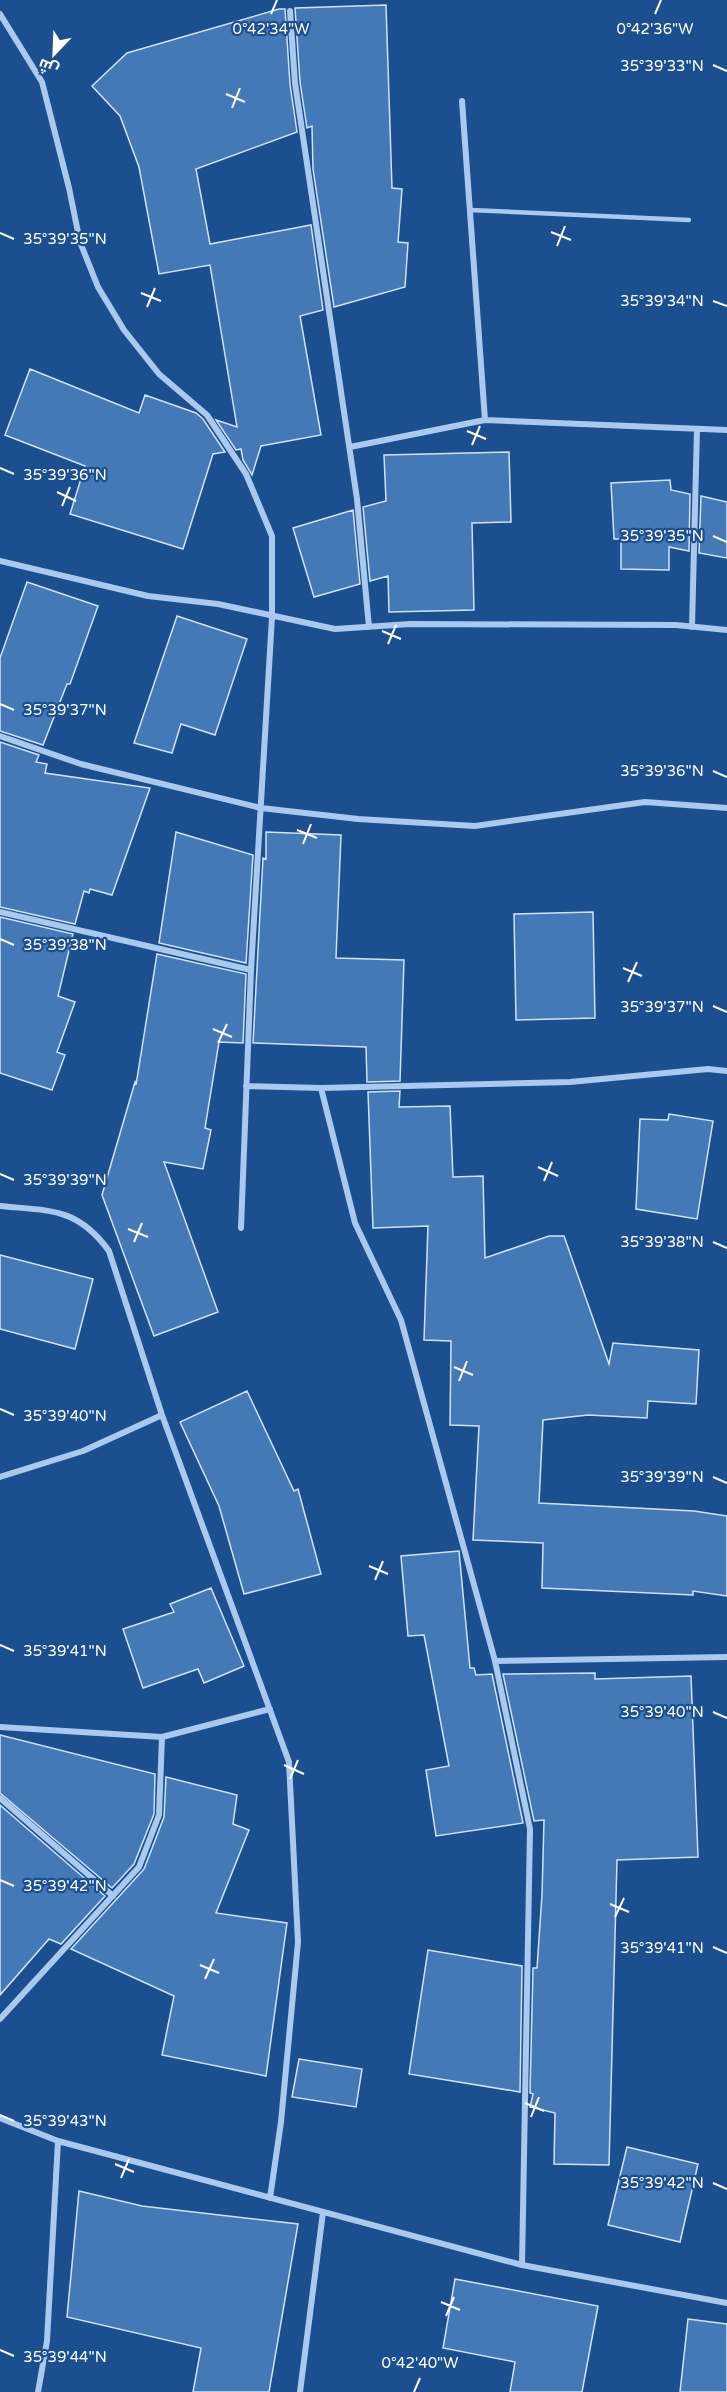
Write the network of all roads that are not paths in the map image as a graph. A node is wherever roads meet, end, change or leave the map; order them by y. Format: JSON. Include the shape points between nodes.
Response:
{"nodes":[{"id":1,"x":290,"y":11,"type":"dead end"},
{"id":2,"x":0,"y":14,"type":"edge"},
{"id":3,"x":462,"y":101,"type":"dead end"},
{"id":4,"x":470,"y":210,"type":"junction"},
{"id":5,"x":689,"y":220,"type":"dead end"},
{"id":6,"x":485,"y":420,"type":"junction"},
{"id":7,"x":698,"y":429,"type":"junction"},
{"id":8,"x":727,"y":430,"type":"edge"},
{"id":9,"x":350,"y":447,"type":"junction"},
{"id":10,"x":0,"y":561,"type":"edge"},
{"id":11,"x":272,"y":617,"type":"junction"},
{"id":12,"x":369,"y":627,"type":"junction"},
{"id":13,"x":692,"y":627,"type":"junction"},
{"id":14,"x":727,"y":630,"type":"edge"},
{"id":15,"x":0,"y":736,"type":"edge"},
{"id":16,"x":261,"y":808,"type":"junction"},
{"id":17,"x":727,"y":808,"type":"edge"},
{"id":18,"x":0,"y":912,"type":"edge"},
{"id":19,"x":251,"y":970,"type":"junction"},
{"id":20,"x":727,"y":1071,"type":"edge"},
{"id":21,"x":246,"y":1086,"type":"junction"},
{"id":22,"x":321,"y":1088,"type":"junction"},
{"id":23,"x":0,"y":1206,"type":"edge"},
{"id":24,"x":242,"y":1228,"type":"dead end"},
{"id":25,"x":162,"y":1415,"type":"junction"},
{"id":26,"x":0,"y":1477,"type":"edge"},
{"id":27,"x":727,"y":1657,"type":"edge"},
{"id":28,"x":495,"y":1661,"type":"junction"},
{"id":29,"x":270,"y":1710,"type":"junction"},
{"id":30,"x":0,"y":1727,"type":"edge"},
{"id":31,"x":162,"y":1737,"type":"junction"},
{"id":32,"x":0,"y":1798,"type":"edge"},
{"id":33,"x":113,"y":1896,"type":"junction"},
{"id":34,"x":0,"y":2019,"type":"edge"},
{"id":35,"x":0,"y":2118,"type":"edge"},
{"id":36,"x":58,"y":2141,"type":"junction"},
{"id":37,"x":270,"y":2198,"type":"junction"},
{"id":38,"x":323,"y":2212,"type":"junction"},
{"id":39,"x":522,"y":2265,"type":"junction"},
{"id":40,"x":727,"y":2303,"type":"edge"},
{"id":41,"x":38,"y":2392,"type":"edge"},
{"id":42,"x":300,"y":2392,"type":"edge"}],
"edges":[{"from":1,"to":9,"type":"street","via":[[295,83]]},
{"from":2,"to":11,"type":"street","via":[[42,82],[80,242],[98,287],[124,330],[159,374],[207,415],[246,474],[272,536]]},
{"from":3,"to":4,"type":"street"},
{"from":4,"to":5,"type":"lane"},
{"from":4,"to":6,"type":"street"},
{"from":6,"to":7,"type":"street"},
{"from":6,"to":9,"type":"street"},
{"from":7,"to":8,"type":"street"},
{"from":7,"to":13,"type":"street"},
{"from":9,"to":12,"type":"street"},
{"from":10,"to":11,"type":"street","via":[[148,597],[218,604]]},
{"from":11,"to":12,"type":"street","via":[[335,629]]},
{"from":11,"to":16,"type":"street"},
{"from":12,"to":13,"type":"street"},
{"from":13,"to":14,"type":"street"},
{"from":15,"to":16,"type":"street","via":[[81,764]]},
{"from":16,"to":17,"type":"street","via":[[475,826],[645,802]]},
{"from":16,"to":19,"type":"street"},
{"from":18,"to":19,"type":"street"},
{"from":19,"to":21,"type":"street"},
{"from":20,"to":22,"type":"street","via":[[708,1069],[570,1082]]},
{"from":21,"to":22,"type":"street"},
{"from":21,"to":24,"type":"street"},
{"from":22,"to":28,"type":"street","via":[[355,1223],[401,1320]]},
{"from":23,"to":25,"type":"street","via":[[60,1212],[96,1233],[109,1251]]},
{"from":25,"to":26,"type":"street","via":[[83,1451]]},
{"from":25,"to":29,"type":"street"},
{"from":27,"to":28,"type":"street"},
{"from":28,"to":39,"type":"street","via":[[530,1829]]},
{"from":29,"to":31,"type":"street"},
{"from":29,"to":37,"type":"street","via":[[289,1762],[298,1942]]},
{"from":30,"to":31,"type":"street"},
{"from":31,"to":33,"type":"street","via":[[159,1815],[139,1867]]},
{"from":32,"to":33,"type":"street"},
{"from":33,"to":34,"type":"street"},
{"from":35,"to":36,"type":"street"},
{"from":36,"to":37,"type":"street"},
{"from":36,"to":41,"type":"street","via":[[47,2341]]},
{"from":37,"to":38,"type":"street"},
{"from":38,"to":39,"type":"street"},
{"from":38,"to":42,"type":"street"},
{"from":39,"to":40,"type":"street"}]}
